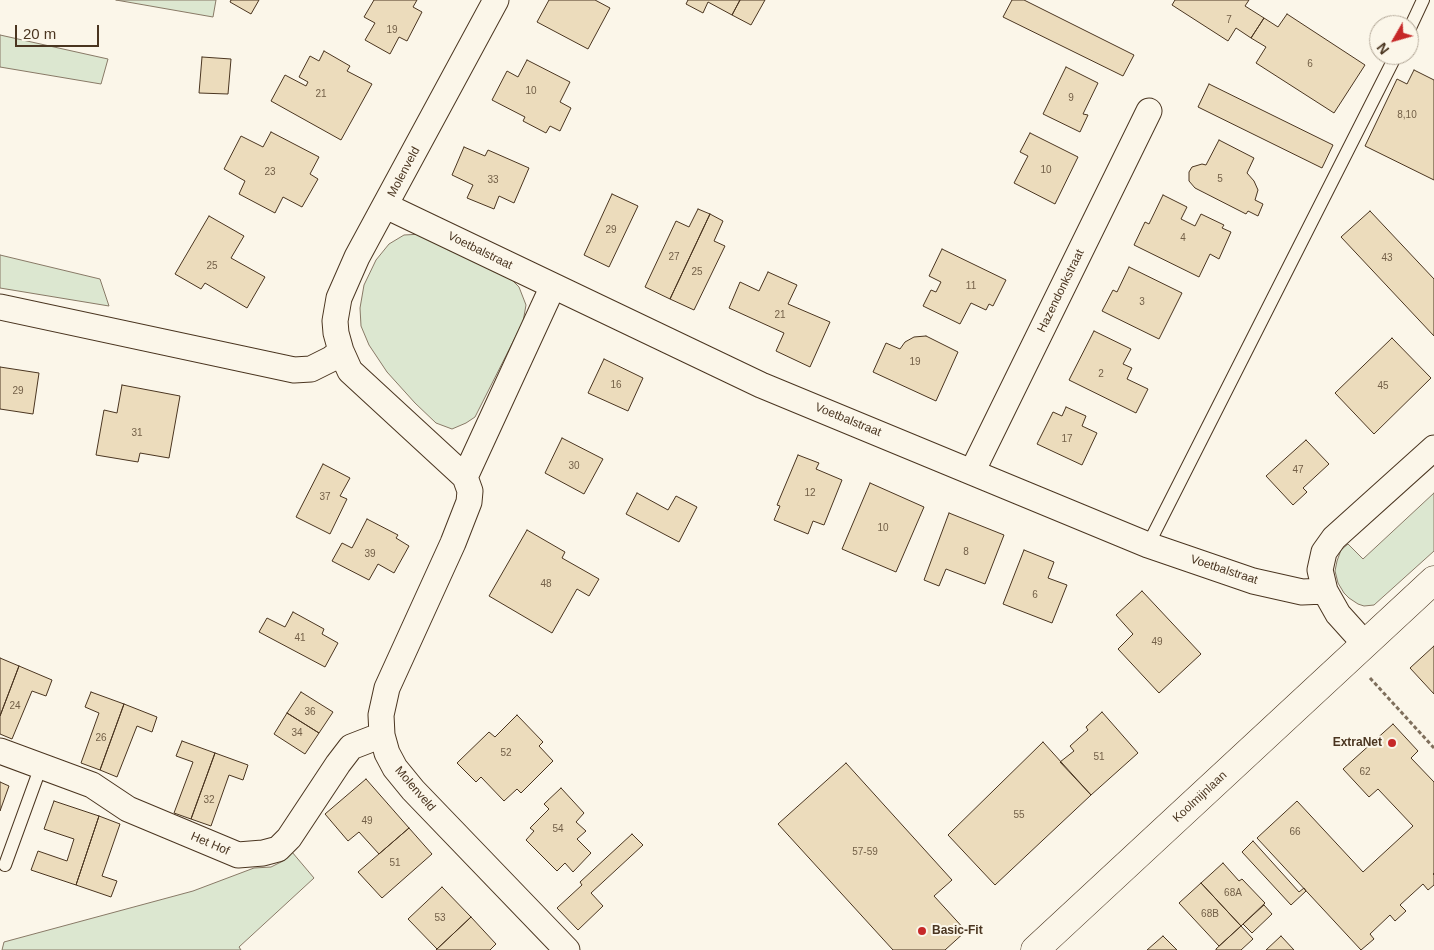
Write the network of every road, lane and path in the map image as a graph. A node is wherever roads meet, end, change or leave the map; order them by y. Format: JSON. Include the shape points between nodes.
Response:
{"nodes":[{"id":1,"x":496,"y":0,"type":"edge"},
{"id":2,"x":1423,"y":0,"type":"edge"},
{"id":3,"x":1416,"y":15,"type":"edge"},
{"id":4,"x":1391,"y":65,"type":"edge"},
{"id":5,"x":1149,"y":111,"type":"dead end"},
{"id":6,"x":386,"y":206,"type":"junction"},
{"id":7,"x":553,"y":286,"type":"junction"},
{"id":8,"x":0,"y":308,"type":"edge"},
{"id":9,"x":341,"y":351,"type":"junction"},
{"id":10,"x":1434,"y":448,"type":"edge"},
{"id":11,"x":972,"y":472,"type":"junction"},
{"id":12,"x":465,"y":477,"type":"junction"},
{"id":13,"x":1148,"y":545,"type":"junction"},
{"id":14,"x":1434,"y":580,"type":"edge"},
{"id":15,"x":1325,"y":590,"type":"junction"},
{"id":16,"x":1358,"y":650,"type":"junction"},
{"id":17,"x":382,"y":735,"type":"junction"},
{"id":18,"x":1434,"y":748,"type":"edge"},
{"id":19,"x":0,"y":751,"type":"edge"},
{"id":20,"x":41,"y":766,"type":"junction"},
{"id":21,"x":5,"y":865,"type":"dead end"},
{"id":22,"x":567,"y":950,"type":"edge"},
{"id":23,"x":1035,"y":950,"type":"edge"}],
"edges":[{"from":1,"to":6,"type":"street","name":"Molenveld"},
{"from":2,"to":3,"type":"lane"},
{"from":4,"to":13,"type":"lane"},
{"from":5,"to":11,"type":"street","name":"Hazendonkstraat"},
{"from":6,"to":7,"type":"street","name":"Voetbalstraat"},
{"from":6,"to":9,"type":"street","name":"Molenveld","via":[[357,257],[339,298],[335,321]]},
{"from":7,"to":11,"type":"street","name":"Voetbalstraat","via":[[761,385]]},
{"from":7,"to":12,"type":"street"},
{"from":8,"to":9,"type":"street","via":[[294,370],[311,368]]},
{"from":9,"to":12,"type":"street","name":"Molenveld","via":[[350,371]]},
{"from":10,"to":15,"type":"street","via":[[1334,538],[1324,552],[1320,570]]},
{"from":11,"to":13,"type":"street","name":"Voetbalstraat"},
{"from":12,"to":17,"type":"street","name":"Molenveld","via":[[470,491],[469,502],[387,688],[381,715]]},
{"from":13,"to":15,"type":"street","name":"Voetbalstraat","via":[[1252,581],[1302,592]]},
{"from":14,"to":16,"type":"street","name":"Koolmijnlaan"},
{"from":15,"to":16,"type":"street"},
{"from":16,"to":18,"type":"path"},
{"from":16,"to":23,"type":"street","name":"Koolmijnlaan"},
{"from":17,"to":20,"type":"street","name":"Het Hof","via":[[351,747],[289,838],[278,849],[263,853],[238,855],[128,809],[92,785]]},
{"from":17,"to":22,"type":"street","name":"Molenveld","via":[[395,768],[413,790]]},
{"from":19,"to":20,"type":"street","name":"Het Hof"},
{"from":20,"to":21,"type":"lane"}]}
